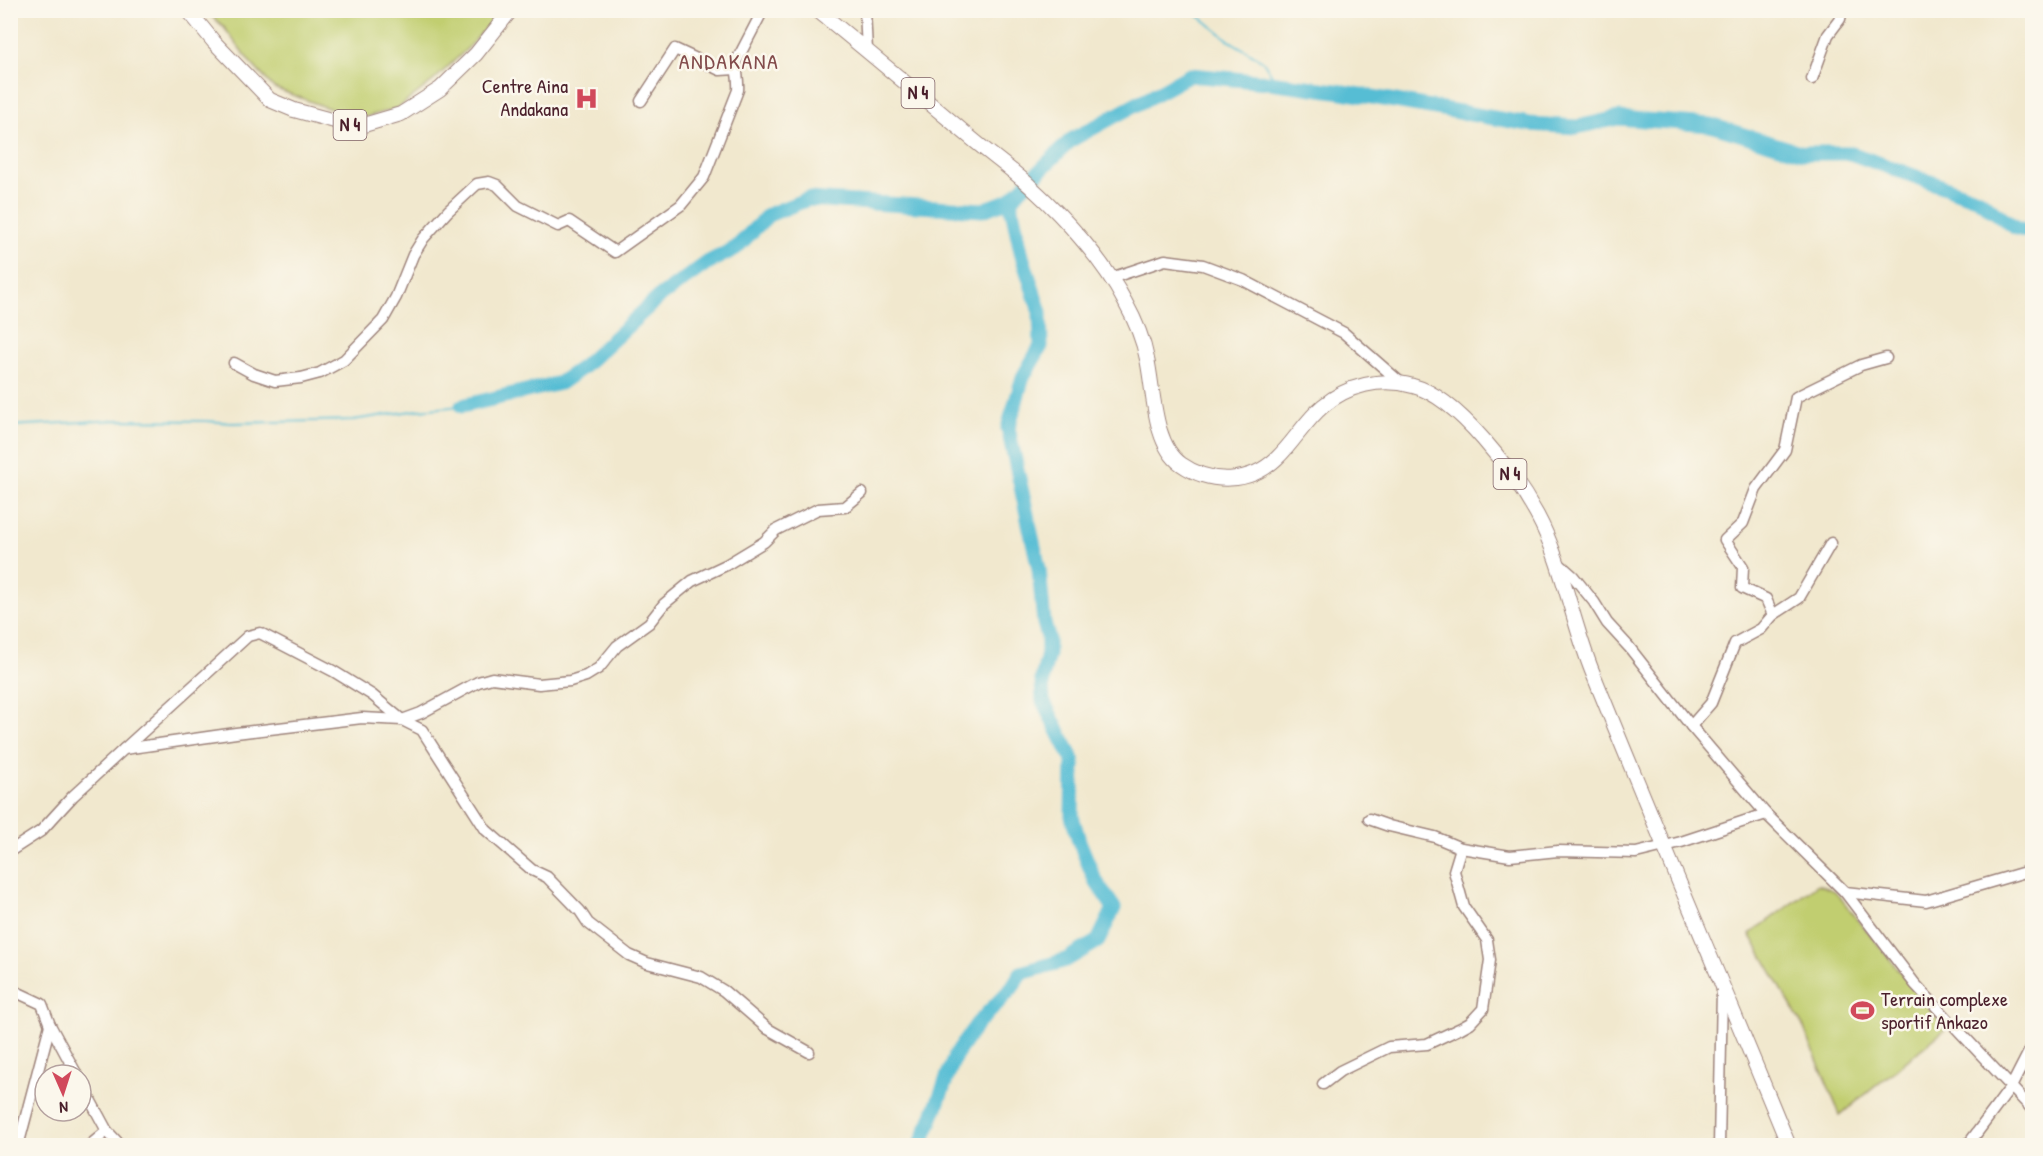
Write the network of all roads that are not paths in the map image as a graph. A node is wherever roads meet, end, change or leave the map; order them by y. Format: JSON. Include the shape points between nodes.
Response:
{"nodes":[{"id":1,"x":188,"y":10,"type":"edge"},
{"id":2,"x":511,"y":10,"type":"edge"},
{"id":3,"x":763,"y":10,"type":"edge"},
{"id":4,"x":817,"y":10,"type":"edge"},
{"id":5,"x":865,"y":10,"type":"edge"},
{"id":6,"x":1842,"y":10,"type":"edge"},
{"id":7,"x":867,"y":51,"type":"junction"},
{"id":8,"x":736,"y":69,"type":"junction"},
{"id":9,"x":1812,"y":79,"type":"dead end"},
{"id":10,"x":641,"y":101,"type":"dead end"},
{"id":11,"x":1111,"y":278,"type":"junction"},
{"id":12,"x":1886,"y":358,"type":"dead end"},
{"id":13,"x":234,"y":363,"type":"dead end"},
{"id":14,"x":1401,"y":383,"type":"junction"},
{"id":15,"x":862,"y":493,"type":"dead end"},
{"id":16,"x":1831,"y":543,"type":"dead end"},
{"id":17,"x":1556,"y":561,"type":"junction"},
{"id":18,"x":1773,"y":615,"type":"junction"},
{"id":19,"x":402,"y":720,"type":"junction"},
{"id":20,"x":1691,"y":726,"type":"junction"},
{"id":21,"x":124,"y":749,"type":"junction"},
{"id":22,"x":1766,"y":814,"type":"junction"},
{"id":23,"x":1369,"y":819,"type":"dead end"},
{"id":24,"x":1664,"y":845,"type":"junction"},
{"id":25,"x":1461,"y":848,"type":"junction"},
{"id":26,"x":10,"y":851,"type":"edge"},
{"id":27,"x":2032,"y":870,"type":"edge"},
{"id":28,"x":1845,"y":892,"type":"junction"},
{"id":29,"x":1722,"y":983,"type":"junction"},
{"id":30,"x":10,"y":988,"type":"edge"},
{"id":31,"x":50,"y":1025,"type":"junction"},
{"id":32,"x":2032,"y":1046,"type":"edge"},
{"id":33,"x":809,"y":1052,"type":"dead end"},
{"id":34,"x":71,"y":1063,"type":"edge"},
{"id":35,"x":1323,"y":1084,"type":"dead end"},
{"id":36,"x":2011,"y":1087,"type":"junction"},
{"id":37,"x":93,"y":1105,"type":"edge"},
{"id":38,"x":2032,"y":1109,"type":"edge"},
{"id":39,"x":107,"y":1131,"type":"junction"},
{"id":40,"x":18,"y":1146,"type":"edge"},
{"id":41,"x":89,"y":1146,"type":"edge"},
{"id":42,"x":121,"y":1146,"type":"edge"},
{"id":43,"x":1719,"y":1146,"type":"edge"},
{"id":44,"x":1789,"y":1146,"type":"edge"},
{"id":45,"x":1967,"y":1146,"type":"edge"}],
"edges":[{"from":1,"to":2,"type":"main road","number":"N 4","via":[[270,100],[357,127],[401,114],[440,89],[476,54]]},
{"from":3,"to":8,"type":"street"},
{"from":4,"to":7,"type":"main road","number":"N 4"},
{"from":5,"to":7,"type":"street"},
{"from":6,"to":9,"type":"street"},
{"from":7,"to":11,"type":"main road","number":"N 4","via":[[1031,186],[1075,232]]},
{"from":8,"to":10,"type":"street","via":[[720,70],[675,49]]},
{"from":8,"to":13,"type":"street","via":[[738,90],[704,177],[681,205],[615,252],[569,220],[558,226],[518,206],[496,185],[477,184],[423,239],[383,320],[344,360],[320,373],[275,381]]},
{"from":11,"to":14,"type":"street","via":[[1166,260],[1203,265],[1243,280],[1344,333]]},
{"from":11,"to":14,"type":"main road","number":"N 4","via":[[1142,338],[1164,443],[1180,463],[1206,476],[1233,479],[1260,471],[1332,399],[1370,383]]},
{"from":12,"to":18,"type":"street","via":[[1796,397],[1785,450],[1756,489],[1743,522],[1725,540],[1743,567],[1742,588],[1766,599]]},
{"from":14,"to":17,"type":"main road","number":"N 4","via":[[1436,395],[1496,454],[1537,515]]},
{"from":15,"to":19,"type":"street","via":[[845,507],[818,509],[776,530],[764,542],[692,581],[586,676],[539,684],[492,678]]},
{"from":16,"to":18,"type":"street","via":[[1799,598]]},
{"from":17,"to":20,"type":"street","via":[[1574,576]]},
{"from":17,"to":24,"type":"main road","number":"N 4","via":[[1590,667]]},
{"from":18,"to":20,"type":"street","via":[[1761,629],[1735,643],[1711,703]]},
{"from":19,"to":21,"type":"street","via":[[362,718]]},
{"from":19,"to":21,"type":"street","via":[[372,695],[333,671],[260,633],[248,636]]},
{"from":19,"to":33,"type":"street","via":[[422,730],[486,830],[547,878],[588,923],[629,955],[700,977],[768,1029]]},
{"from":20,"to":22,"type":"street"},
{"from":21,"to":26,"type":"street","via":[[41,831]]},
{"from":22,"to":24,"type":"street"},
{"from":22,"to":28,"type":"street"},
{"from":23,"to":25,"type":"street"},
{"from":24,"to":25,"type":"street","via":[[1636,853],[1558,851],[1510,856]]},
{"from":24,"to":29,"type":"main road","number":"N 4"},
{"from":25,"to":35,"type":"street","via":[[1454,871],[1464,907],[1487,940],[1490,960],[1483,1009],[1470,1023],[1427,1044],[1389,1047],[1340,1071]]},
{"from":27,"to":28,"type":"street","via":[[1926,901]]},
{"from":28,"to":36,"type":"street","via":[[1915,984]]},
{"from":29,"to":43,"type":"street"},
{"from":29,"to":44,"type":"main road","number":"N 4"},
{"from":30,"to":31,"type":"street","via":[[42,1004]]},
{"from":31,"to":34,"type":"street"},
{"from":31,"to":40,"type":"street"},
{"from":32,"to":36,"type":"street"},
{"from":36,"to":38,"type":"street"},
{"from":36,"to":45,"type":"street"},
{"from":37,"to":39,"type":"street"},
{"from":39,"to":41,"type":"street"},
{"from":39,"to":42,"type":"street"}]}
